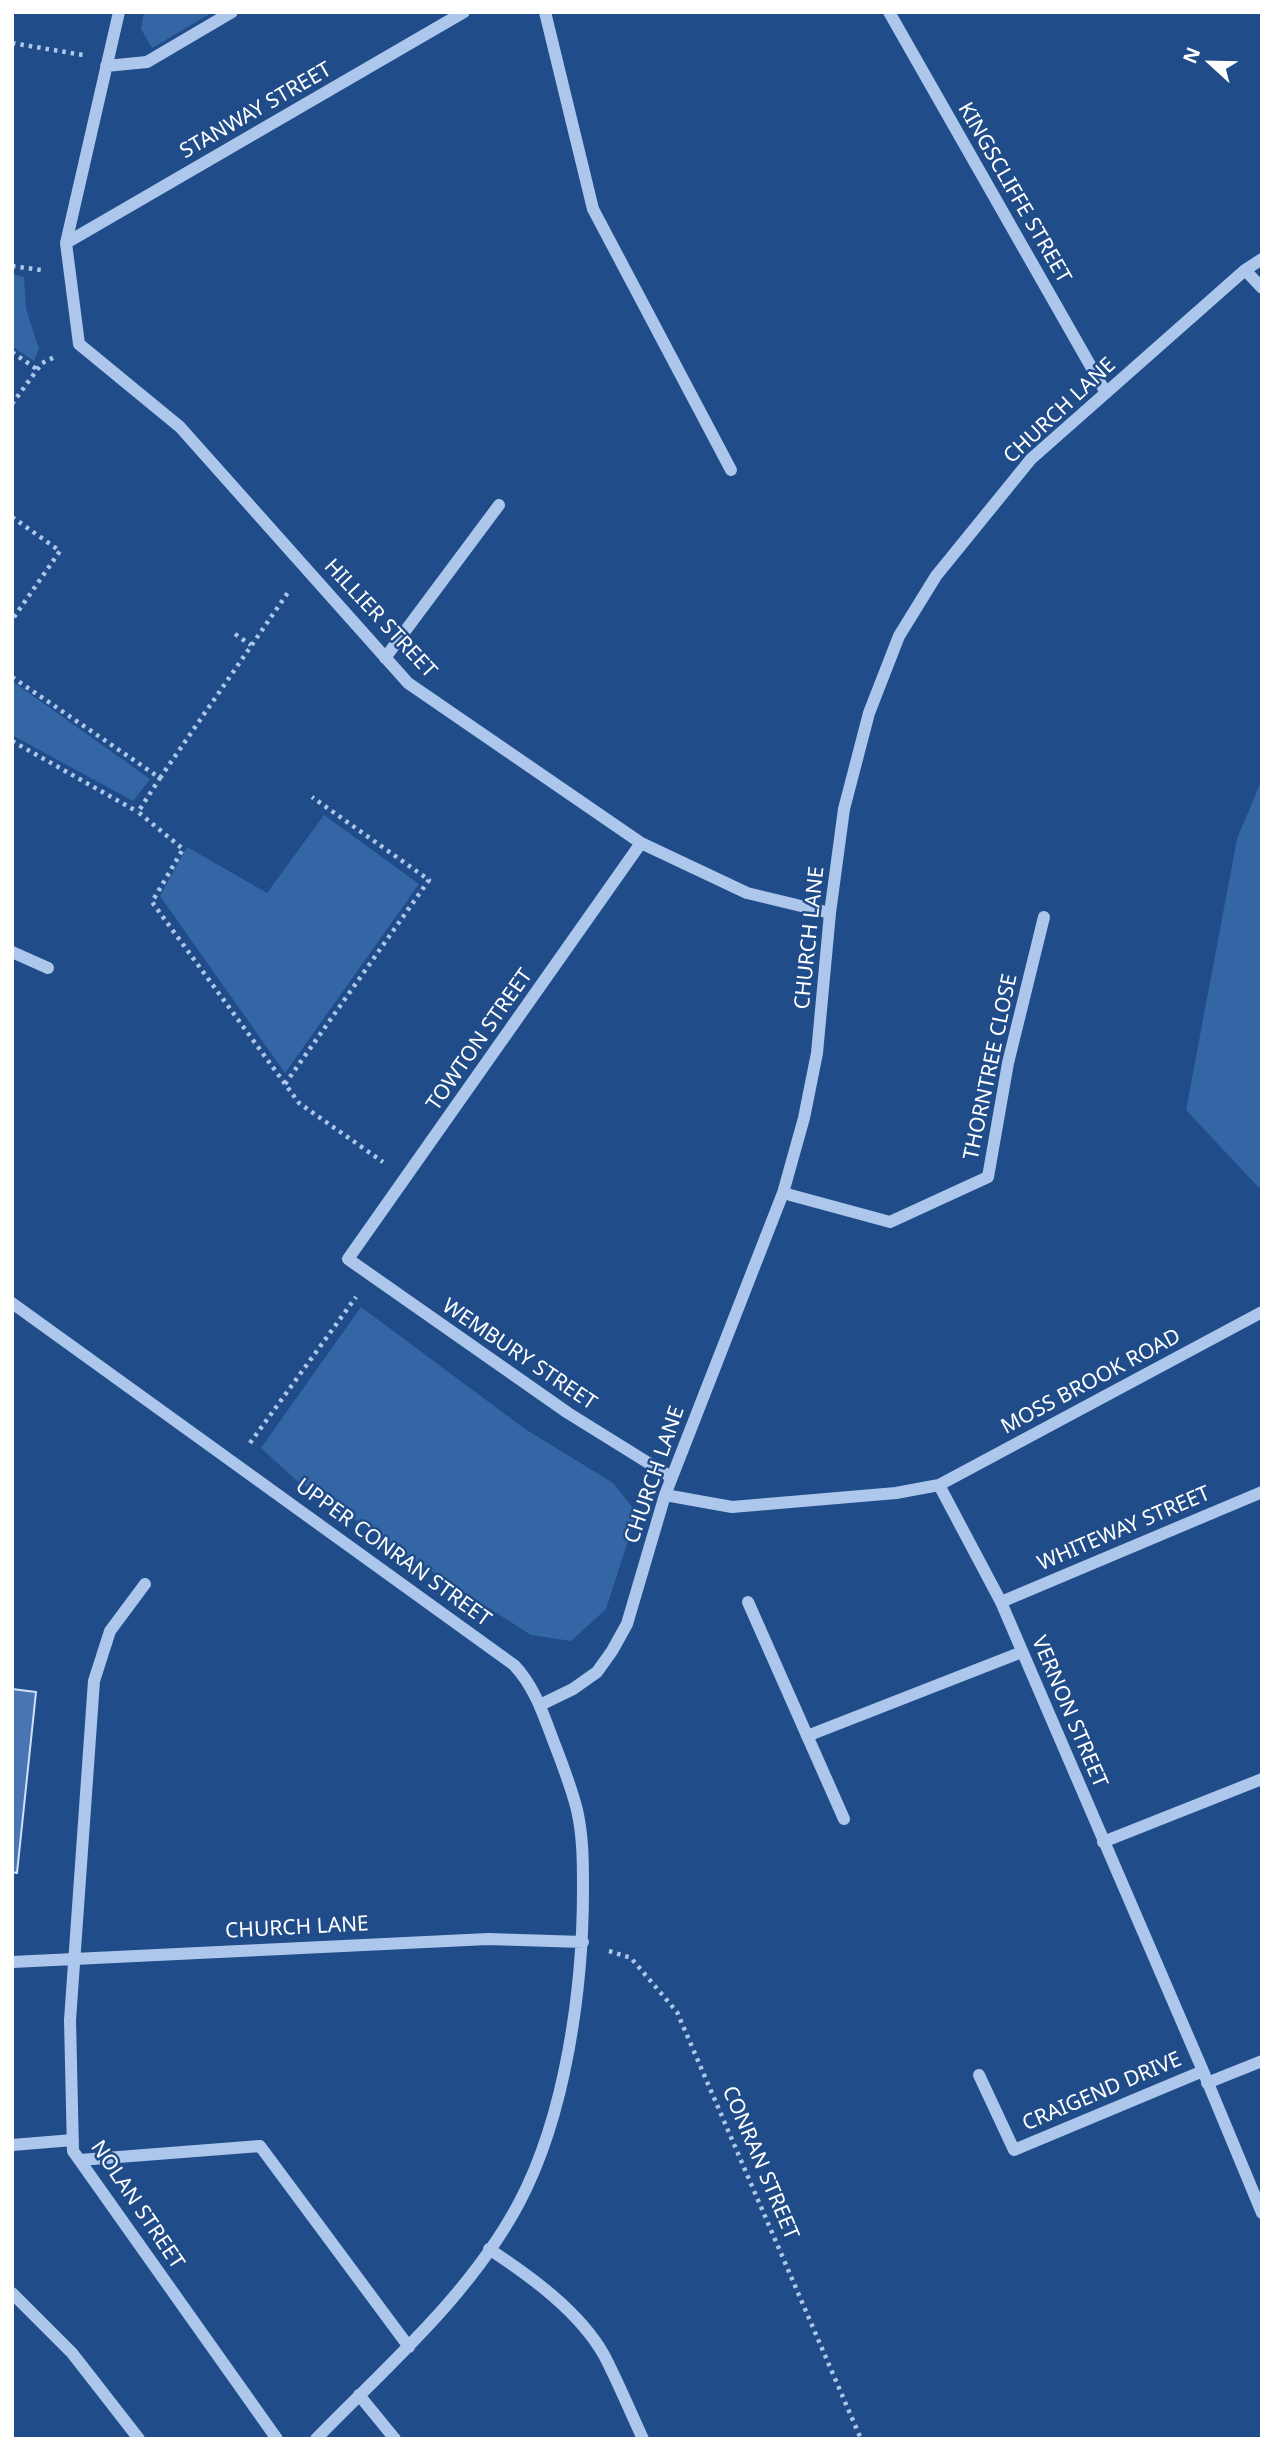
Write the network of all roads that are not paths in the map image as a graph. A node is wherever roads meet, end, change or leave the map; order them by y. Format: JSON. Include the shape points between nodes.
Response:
{"nodes":[{"id":1,"x":119,"y":12,"type":"edge"},
{"id":2,"x":232,"y":12,"type":"edge"},
{"id":3,"x":464,"y":12,"type":"edge"},
{"id":4,"x":545,"y":12,"type":"edge"},
{"id":5,"x":889,"y":12,"type":"edge"},
{"id":6,"x":107,"y":63,"type":"junction"},
{"id":7,"x":66,"y":243,"type":"junction"},
{"id":8,"x":1262,"y":259,"type":"edge"},
{"id":9,"x":1245,"y":270,"type":"junction"},
{"id":10,"x":1262,"y":288,"type":"edge"},
{"id":11,"x":1106,"y":393,"type":"junction"},
{"id":12,"x":732,"y":470,"type":"dead end"},
{"id":13,"x":499,"y":505,"type":"dead end"},
{"id":14,"x":385,"y":657,"type":"junction"},
{"id":15,"x":641,"y":843,"type":"junction"},
{"id":16,"x":830,"y":913,"type":"junction"},
{"id":17,"x":1044,"y":917,"type":"dead end"},
{"id":18,"x":12,"y":951,"type":"edge"},
{"id":19,"x":48,"y":968,"type":"dead end"},
{"id":20,"x":783,"y":1193,"type":"junction"},
{"id":21,"x":348,"y":1259,"type":"joint"},
{"id":22,"x":12,"y":1303,"type":"edge"},
{"id":23,"x":1262,"y":1312,"type":"edge"},
{"id":24,"x":671,"y":1477,"type":"junction"},
{"id":25,"x":939,"y":1485,"type":"junction"},
{"id":26,"x":1262,"y":1492,"type":"edge"},
{"id":27,"x":665,"y":1496,"type":"junction"},
{"id":28,"x":145,"y":1584,"type":"dead end"},
{"id":29,"x":748,"y":1602,"type":"dead end"},
{"id":30,"x":1001,"y":1602,"type":"junction"},
{"id":31,"x":1023,"y":1652,"type":"junction"},
{"id":32,"x":540,"y":1705,"type":"junction"},
{"id":33,"x":807,"y":1736,"type":"junction"},
{"id":34,"x":1262,"y":1779,"type":"edge"},
{"id":35,"x":844,"y":1819,"type":"dead end"},
{"id":36,"x":1103,"y":1842,"type":"junction"},
{"id":37,"x":583,"y":1942,"type":"junction"},
{"id":38,"x":74,"y":1958,"type":"junction"},
{"id":39,"x":12,"y":1962,"type":"edge"},
{"id":40,"x":1262,"y":2061,"type":"edge"},
{"id":41,"x":979,"y":2076,"type":"dead end"},
{"id":42,"x":1205,"y":2077,"type":"junction"},
{"id":43,"x":73,"y":2140,"type":"junction"},
{"id":44,"x":12,"y":2145,"type":"edge"},
{"id":45,"x":80,"y":2160,"type":"junction"},
{"id":46,"x":1262,"y":2213,"type":"edge"},
{"id":47,"x":489,"y":2249,"type":"junction"},
{"id":48,"x":12,"y":2293,"type":"edge"},
{"id":49,"x":409,"y":2347,"type":"junction"},
{"id":50,"x":359,"y":2395,"type":"junction"},
{"id":51,"x":139,"y":2439,"type":"edge"},
{"id":52,"x":277,"y":2439,"type":"edge"},
{"id":53,"x":316,"y":2439,"type":"edge"},
{"id":54,"x":395,"y":2439,"type":"edge"},
{"id":55,"x":643,"y":2439,"type":"edge"}],
"edges":[{"from":1,"to":6,"type":"street"},
{"from":2,"to":6,"type":"street","via":[[147,62]]},
{"from":3,"to":7,"type":"street","name":"STANWAY STREET"},
{"from":4,"to":12,"type":"street","via":[[593,209]]},
{"from":5,"to":11,"type":"street","name":"KINGSCLIFFE STREET"},
{"from":6,"to":7,"type":"street"},
{"from":7,"to":14,"type":"street","name":"HILLIER STREET","via":[[79,344],[180,427]]},
{"from":8,"to":9,"type":"street","name":"CHURCH LANE"},
{"from":9,"to":10,"type":"street"},
{"from":9,"to":11,"type":"street","name":"CHURCH LANE"},
{"from":11,"to":16,"type":"street","name":"CHURCH LANE","via":[[1031,459],[936,576],[899,636],[869,713],[847,797]]},
{"from":13,"to":14,"type":"street"},
{"from":14,"to":15,"type":"street","name":"HILLIER STREET","via":[[408,683]]},
{"from":15,"to":16,"type":"street","name":"HILLIER STREET","via":[[747,893]]},
{"from":15,"to":21,"type":"street","name":"TOWTON STREET"},
{"from":16,"to":20,"type":"street","name":"CHURCH LANE","via":[[817,1053]]},
{"from":17,"to":20,"type":"street","name":"THORNTREE CLOSE","via":[[1008,1063],[988,1177],[890,1222]]},
{"from":18,"to":19,"type":"street"},
{"from":20,"to":24,"type":"street","name":"CHURCH LANE"},
{"from":21,"to":24,"type":"street","name":"WEMBURY STREET","via":[[568,1413]]},
{"from":22,"to":32,"type":"street","name":"UPPER CONRAN STREET","via":[[501,1655],[524,1676]]},
{"from":23,"to":25,"type":"street","name":"MOSS BROOK ROAD"},
{"from":24,"to":27,"type":"street","name":"CHURCH LANE"},
{"from":25,"to":27,"type":"street","via":[[732,1507]]},
{"from":25,"to":30,"type":"street","name":"VERNON STREET"},
{"from":26,"to":30,"type":"street","name":"WHITEWAY STREET"},
{"from":27,"to":32,"type":"street","name":"CHURCH LANE","via":[[627,1624],[612,1651],[597,1672]]},
{"from":28,"to":38,"type":"street","name":"NOLAN STREET","via":[[110,1631],[94,1681]]},
{"from":29,"to":33,"type":"street"},
{"from":30,"to":31,"type":"street","name":"VERNON STREET"},
{"from":31,"to":33,"type":"street"},
{"from":31,"to":36,"type":"street","name":"VERNON STREET"},
{"from":32,"to":37,"type":"street","name":"UPPER CONRAN STREET","via":[[577,1811],[583,1849]]},
{"from":33,"to":35,"type":"street"},
{"from":34,"to":36,"type":"street"},
{"from":36,"to":42,"type":"street","name":"VERNON STREET"},
{"from":37,"to":38,"type":"street","name":"CHURCH LANE","via":[[488,1939]]},
{"from":37,"to":47,"type":"street","name":"UPPER CONRAN STREET","via":[[564,2074],[540,2155],[519,2203]]},
{"from":38,"to":39,"type":"street","name":"CHURCH LANE"},
{"from":38,"to":43,"type":"street","name":"NOLAN STREET","via":[[70,2020]]},
{"from":40,"to":42,"type":"street"},
{"from":41,"to":42,"type":"street","name":"CRAIGEND DRIVE","via":[[1014,2150]]},
{"from":42,"to":46,"type":"street","name":"VERNON STREET"},
{"from":43,"to":44,"type":"street"},
{"from":43,"to":45,"type":"street","name":"NOLAN STREET","via":[[73,2151]]},
{"from":45,"to":49,"type":"street","via":[[260,2146]]},
{"from":45,"to":52,"type":"street","name":"NOLAN STREET"},
{"from":47,"to":49,"type":"street","name":"UPPER CONRAN STREET"},
{"from":47,"to":55,"type":"street","via":[[533,2278],[575,2318],[603,2353]]},
{"from":48,"to":51,"type":"street","via":[[72,2353]]},
{"from":49,"to":50,"type":"street","name":"UPPER CONRAN STREET"},
{"from":50,"to":53,"type":"street","name":"UPPER CONRAN STREET"},
{"from":50,"to":54,"type":"street"}]}
